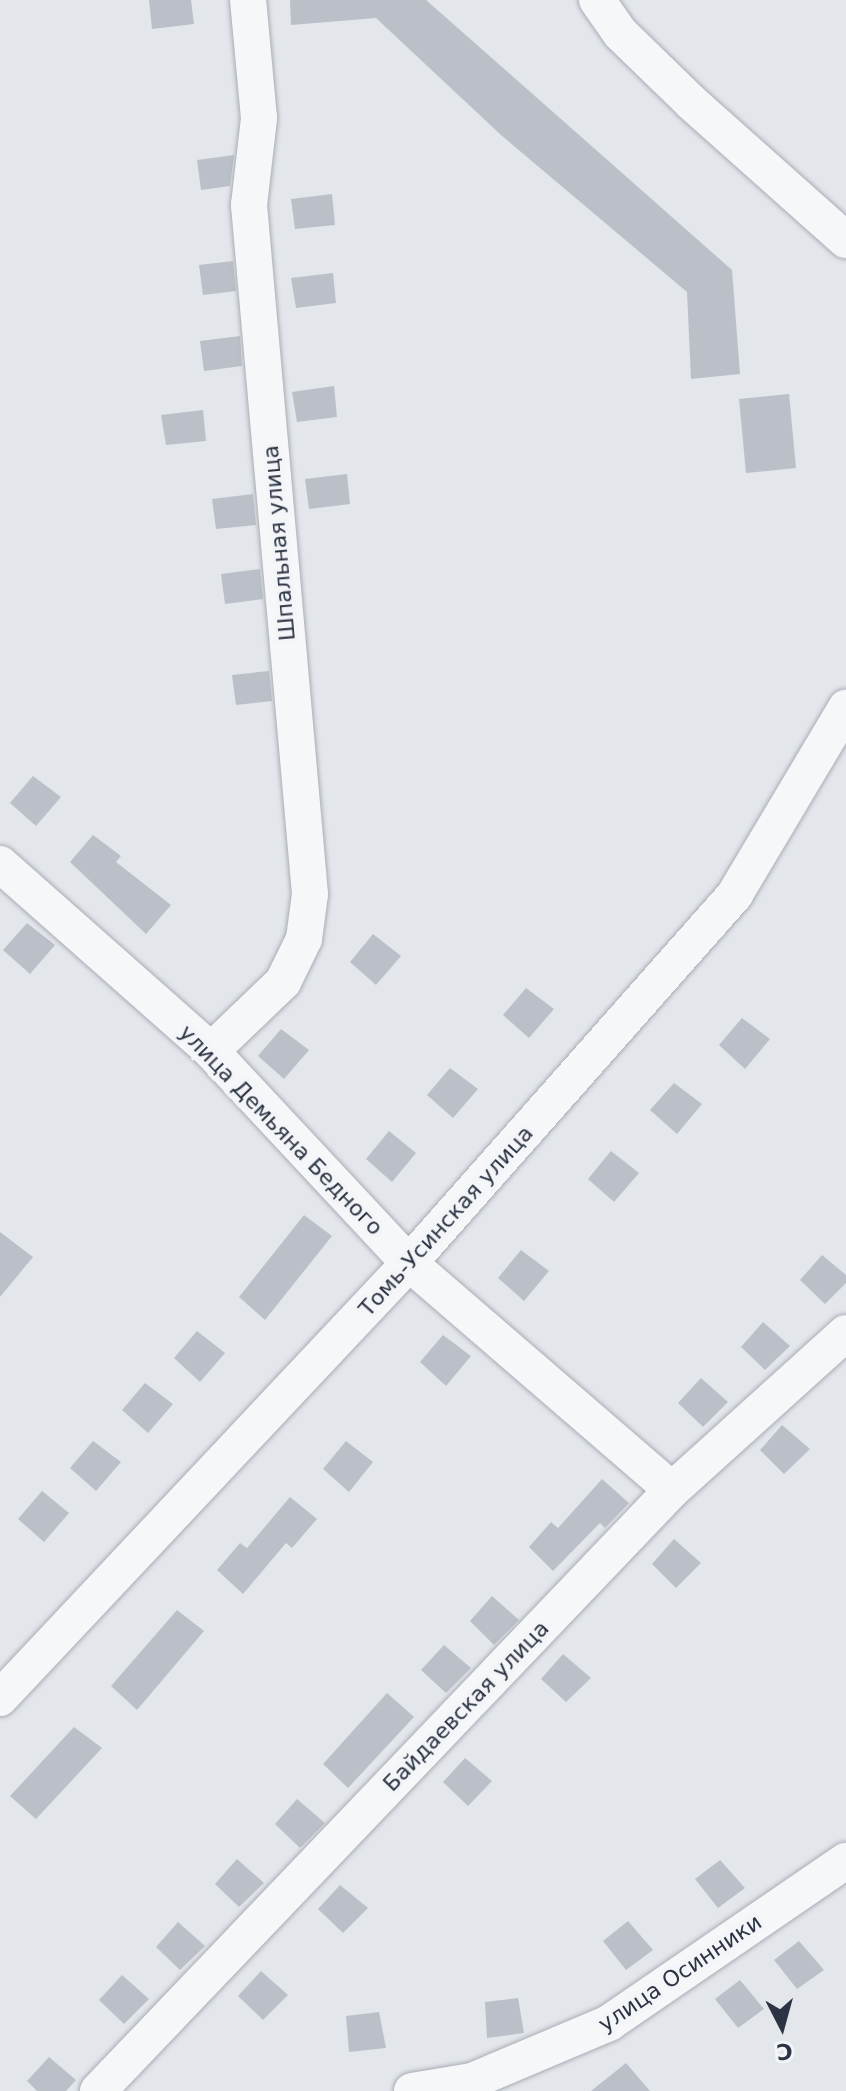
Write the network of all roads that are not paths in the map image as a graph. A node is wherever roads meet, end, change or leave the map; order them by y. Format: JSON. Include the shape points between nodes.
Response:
{"nodes":[{"id":1,"x":248,"y":0,"type":"edge"},
{"id":2,"x":597,"y":0,"type":"edge"},
{"id":3,"x":846,"y":240,"type":"edge"},
{"id":4,"x":846,"y":708,"type":"edge"},
{"id":5,"x":4,"y":877,"type":"edge"},
{"id":6,"x":211,"y":1051,"type":"junction"},
{"id":7,"x":409,"y":1263,"type":"junction"},
{"id":8,"x":846,"y":1333,"type":"edge"},
{"id":9,"x":672,"y":1490,"type":"junction"},
{"id":10,"x":0,"y":1698,"type":"edge"},
{"id":11,"x":846,"y":1861,"type":"edge"},
{"id":12,"x":474,"y":2086,"type":"edge"},
{"id":13,"x":98,"y":2091,"type":"edge"},
{"id":14,"x":412,"y":2091,"type":"edge"}],
"edges":[{"from":1,"to":6,"type":"street","name":"Шпальная улица","via":[[259,118],[249,205],[310,894],[304,939],[283,982]]},
{"from":2,"to":3,"type":"street","via":[[620,33],[692,103]]},
{"from":4,"to":7,"type":"street","name":"Томь-Усинская улица","via":[[735,894]]},
{"from":5,"to":6,"type":"street","name":"улица Демьяна Бедного"},
{"from":6,"to":7,"type":"street","name":"улица Демьяна Бедного"},
{"from":7,"to":9,"type":"street","name":"улица Демьяна Бедного"},
{"from":7,"to":10,"type":"street","name":"Томь-Усинская улица"},
{"from":8,"to":9,"type":"street","name":"Байдаевская улица"},
{"from":9,"to":13,"type":"street","name":"Байдаевская улица"},
{"from":11,"to":12,"type":"street","name":"улица Осинники","via":[[609,2023]]},
{"from":12,"to":14,"type":"street","name":"улица Осинники"}]}
